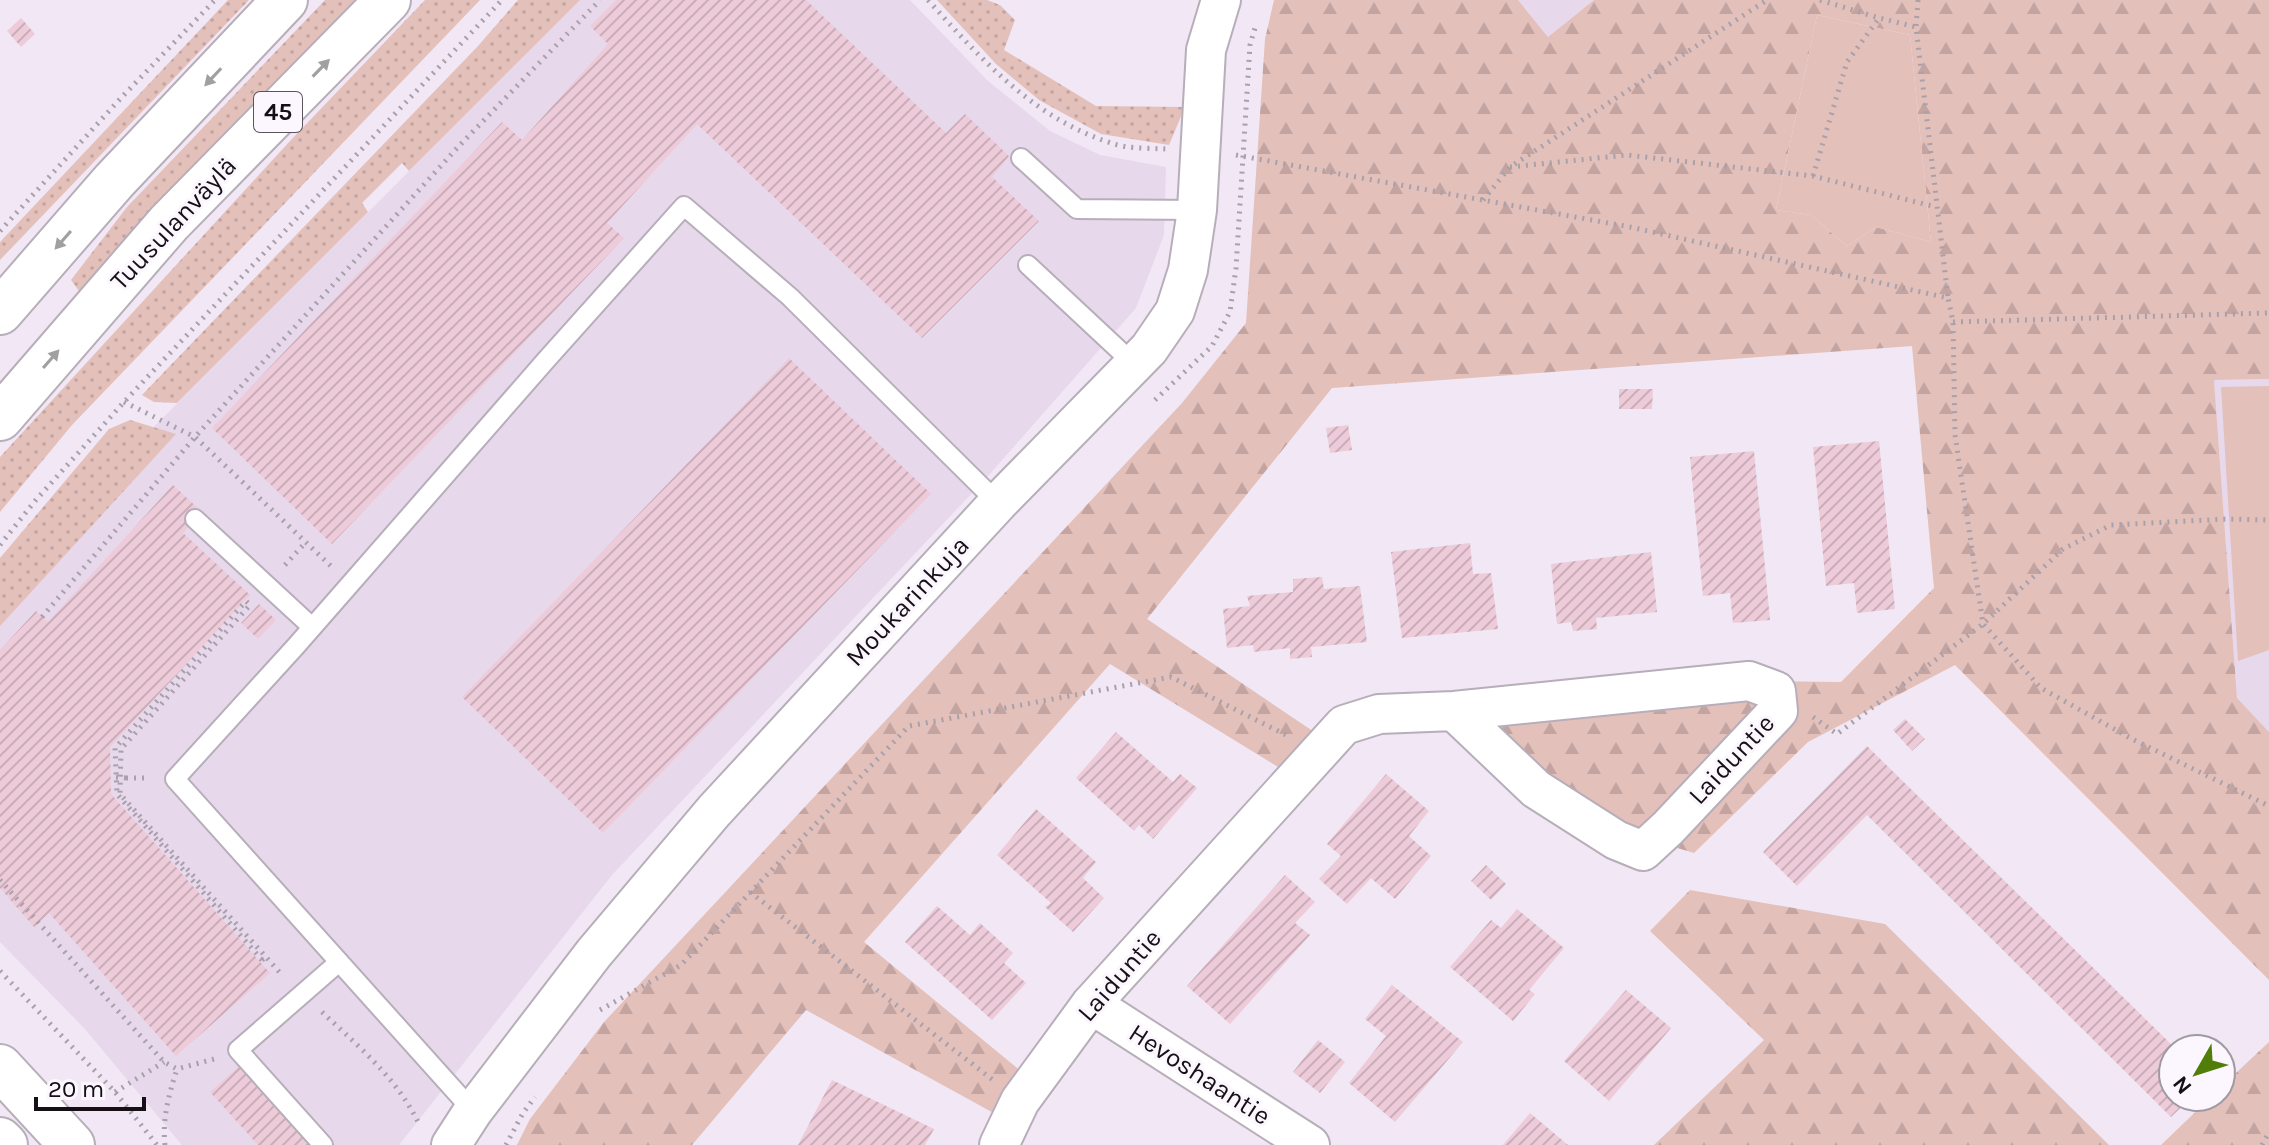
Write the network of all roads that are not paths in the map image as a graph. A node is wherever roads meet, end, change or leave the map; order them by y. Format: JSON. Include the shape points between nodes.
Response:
{"nodes":[{"id":1,"x":285,"y":0,"type":"edge"},
{"id":2,"x":388,"y":0,"type":"edge"},
{"id":3,"x":1221,"y":0,"type":"edge"},
{"id":4,"x":1021,"y":158,"type":"dead end"},
{"id":5,"x":1197,"y":210,"type":"junction"},
{"id":6,"x":1028,"y":265,"type":"dead end"},
{"id":7,"x":0,"y":312,"type":"edge"},
{"id":8,"x":1134,"y":364,"type":"junction"},
{"id":9,"x":0,"y":418,"type":"edge"},
{"id":10,"x":998,"y":503,"type":"junction"},
{"id":11,"x":195,"y":519,"type":"dead end"},
{"id":12,"x":312,"y":627,"type":"junction"},
{"id":13,"x":1454,"y":711,"type":"junction"},
{"id":14,"x":339,"y":962,"type":"junction"},
{"id":15,"x":1091,"y":1004,"type":"junction"},
{"id":16,"x":0,"y":1067,"type":"edge"},
{"id":17,"x":473,"y":1111,"type":"junction"},
{"id":18,"x":0,"y":1140,"type":"edge"},
{"id":19,"x":5,"y":1145,"type":"edge"},
{"id":20,"x":72,"y":1145,"type":"edge"},
{"id":21,"x":323,"y":1145,"type":"edge"},
{"id":22,"x":451,"y":1145,"type":"edge"},
{"id":23,"x":999,"y":1145,"type":"edge"},
{"id":24,"x":1310,"y":1145,"type":"edge"}],
"edges":[{"from":1,"to":7,"type":"main road","one_way":true,"via":[[114,181]]},
{"from":9,"to":2,"type":"main road","name":"Tuusulanväylä","number":"45","one_way":true,"via":[[169,223]]},
{"from":3,"to":5,"type":"street","name":"Moukarinkuja","via":[[1206,50]]},
{"from":4,"to":5,"type":"lane","via":[[1077,209]]},
{"from":5,"to":8,"type":"street","name":"Moukarinkuja","via":[[1175,311]]},
{"from":6,"to":8,"type":"lane"},
{"from":8,"to":10,"type":"street","name":"Moukarinkuja"},
{"from":10,"to":12,"type":"lane","via":[[790,297],[684,206]]},
{"from":10,"to":17,"type":"street","name":"Moukarinkuja","via":[[714,811],[594,953]]},
{"from":11,"to":12,"type":"lane"},
{"from":12,"to":14,"type":"lane","via":[[175,779]]},
{"from":13,"to":13,"type":"street","name":"Laiduntie","via":[[1749,681],[1776,691],[1778,711],[1643,851],[1616,840],[1536,789]]},
{"from":13,"to":15,"type":"street","name":"Laiduntie","via":[[1379,714],[1344,725]]},
{"from":14,"to":17,"type":"lane"},
{"from":14,"to":21,"type":"lane","via":[[238,1050]]},
{"from":15,"to":23,"type":"street","name":"Laiduntie","via":[[1020,1101]]},
{"from":15,"to":24,"type":"street","name":"Hevoshaantie"},
{"from":16,"to":20,"type":"main road"},
{"from":17,"to":22,"type":"street","name":"Moukarinkuja"},
{"from":18,"to":19,"type":"main road"}]}
